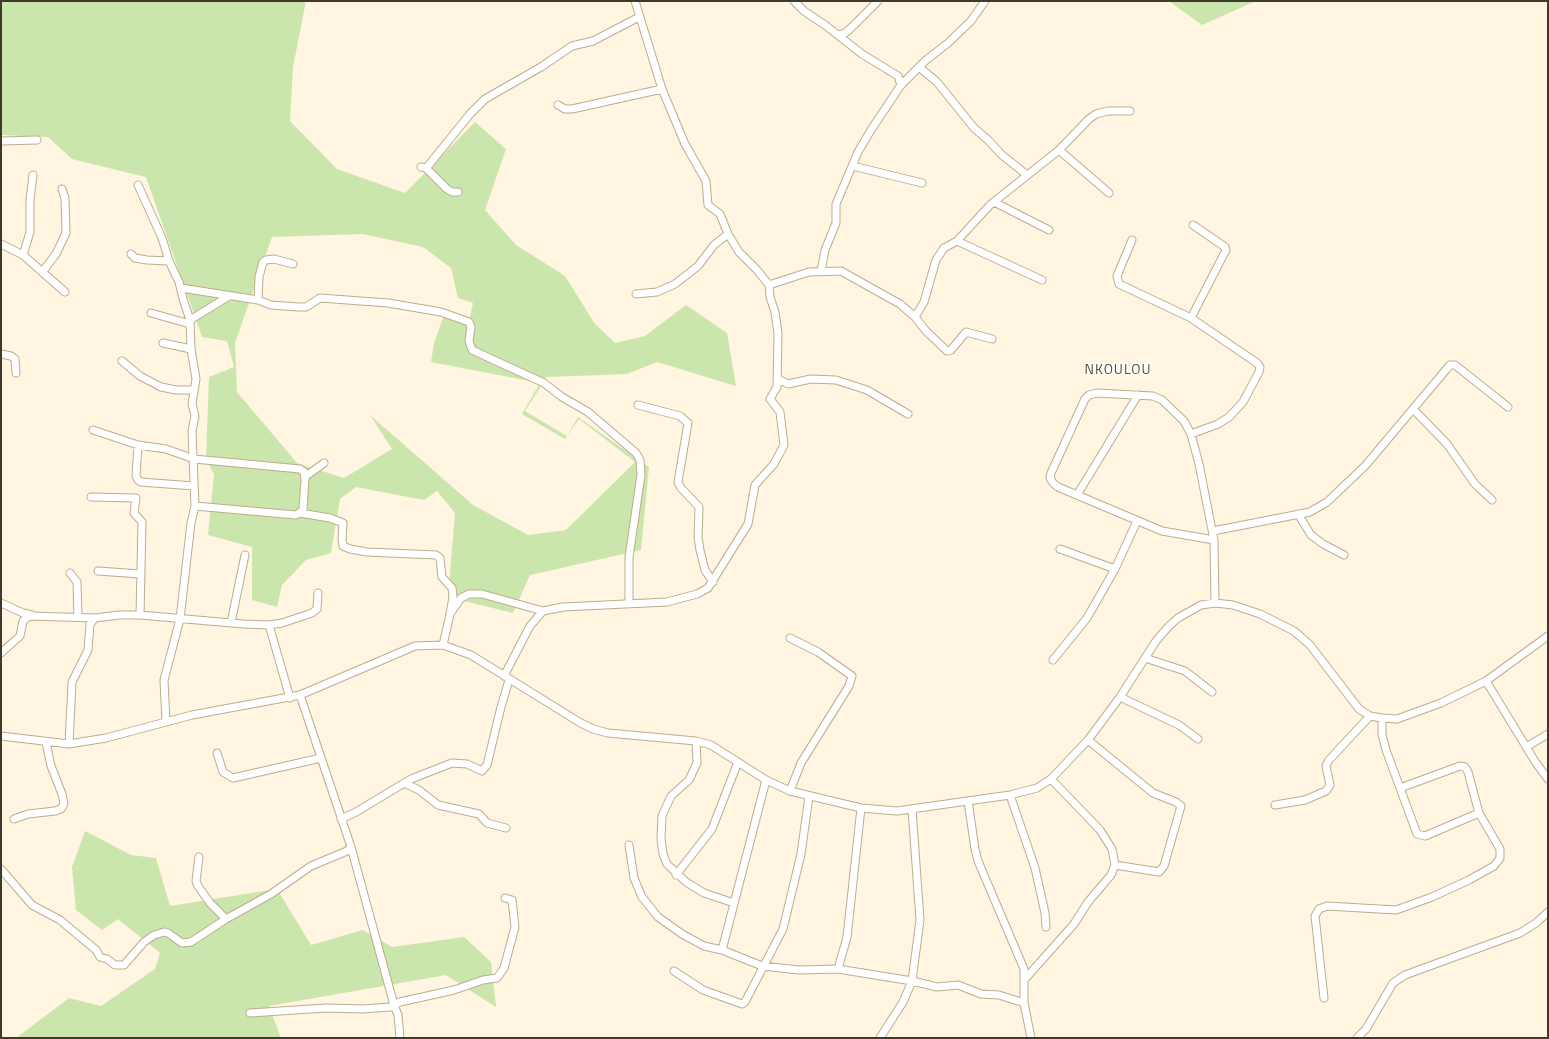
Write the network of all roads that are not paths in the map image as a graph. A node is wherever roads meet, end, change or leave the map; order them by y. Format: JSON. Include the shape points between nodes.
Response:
{"nodes":[{"id":1,"x":635,"y":1,"type":"edge"},
{"id":2,"x":794,"y":1,"type":"edge"},
{"id":3,"x":878,"y":1,"type":"edge"},
{"id":4,"x":983,"y":2,"type":"edge"},
{"id":5,"x":639,"y":17,"type":"junction"},
{"id":6,"x":838,"y":35,"type":"junction"},
{"id":7,"x":919,"y":66,"type":"junction"},
{"id":8,"x":902,"y":85,"type":"junction"},
{"id":9,"x":662,"y":89,"type":"junction"},
{"id":10,"x":558,"y":105,"type":"dead end"},
{"id":11,"x":1130,"y":111,"type":"dead end"},
{"id":12,"x":37,"y":140,"type":"dead end"},
{"id":13,"x":1,"y":141,"type":"edge"},
{"id":14,"x":1059,"y":150,"type":"junction"},
{"id":15,"x":853,"y":166,"type":"junction"},
{"id":16,"x":1027,"y":174,"type":"junction"},
{"id":17,"x":33,"y":175,"type":"dead end"},
{"id":18,"x":922,"y":183,"type":"dead end"},
{"id":19,"x":138,"y":185,"type":"dead end"},
{"id":20,"x":62,"y":189,"type":"dead end"},
{"id":21,"x":458,"y":192,"type":"dead end"},
{"id":22,"x":1109,"y":193,"type":"dead end"},
{"id":23,"x":994,"y":202,"type":"junction"},
{"id":24,"x":1193,"y":225,"type":"dead end"},
{"id":25,"x":1049,"y":230,"type":"dead end"},
{"id":26,"x":728,"y":234,"type":"junction"},
{"id":27,"x":1132,"y":240,"type":"dead end"},
{"id":28,"x":957,"y":241,"type":"junction"},
{"id":29,"x":1,"y":244,"type":"edge"},
{"id":30,"x":131,"y":254,"type":"dead end"},
{"id":31,"x":23,"y":255,"type":"junction"},
{"id":32,"x":169,"y":261,"type":"junction"},
{"id":33,"x":293,"y":264,"type":"dead end"},
{"id":34,"x":43,"y":271,"type":"junction"},
{"id":35,"x":822,"y":271,"type":"junction"},
{"id":36,"x":1042,"y":280,"type":"dead end"},
{"id":37,"x":768,"y":286,"type":"junction"},
{"id":38,"x":181,"y":288,"type":"junction"},
{"id":39,"x":65,"y":292,"type":"dead end"},
{"id":40,"x":636,"y":294,"type":"dead end"},
{"id":41,"x":229,"y":296,"type":"junction"},
{"id":42,"x":258,"y":300,"type":"junction"},
{"id":43,"x":151,"y":313,"type":"dead end"},
{"id":44,"x":916,"y":317,"type":"junction"},
{"id":45,"x":1191,"y":318,"type":"junction"},
{"id":46,"x":190,"y":322,"type":"junction"},
{"id":47,"x":992,"y":339,"type":"dead end"},
{"id":48,"x":163,"y":343,"type":"dead end"},
{"id":49,"x":191,"y":349,"type":"junction"},
{"id":50,"x":1,"y":354,"type":"edge"},
{"id":51,"x":122,"y":361,"type":"dead end"},
{"id":52,"x":16,"y":373,"type":"dead end"},
{"id":53,"x":778,"y":379,"type":"junction"},
{"id":54,"x":194,"y":390,"type":"junction"},
{"id":55,"x":1138,"y":395,"type":"junction"},
{"id":56,"x":638,"y":405,"type":"dead end"},
{"id":57,"x":1508,"y":407,"type":"dead end"},
{"id":58,"x":1413,"y":409,"type":"junction"},
{"id":59,"x":908,"y":414,"type":"dead end"},
{"id":60,"x":93,"y":430,"type":"dead end"},
{"id":61,"x":1191,"y":434,"type":"junction"},
{"id":62,"x":138,"y":444,"type":"junction"},
{"id":63,"x":194,"y":460,"type":"junction"},
{"id":64,"x":324,"y":463,"type":"dead end"},
{"id":65,"x":305,"y":479,"type":"junction"},
{"id":66,"x":194,"y":486,"type":"junction"},
{"id":67,"x":1077,"y":495,"type":"junction"},
{"id":68,"x":91,"y":497,"type":"dead end"},
{"id":69,"x":1492,"y":500,"type":"dead end"},
{"id":70,"x":195,"y":506,"type":"junction"},
{"id":71,"x":300,"y":513,"type":"junction"},
{"id":72,"x":1298,"y":514,"type":"junction"},
{"id":73,"x":1137,"y":521,"type":"junction"},
{"id":74,"x":1213,"y":531,"type":"junction"},
{"id":75,"x":1214,"y":540,"type":"junction"},
{"id":76,"x":1060,"y":549,"type":"dead end"},
{"id":77,"x":245,"y":555,"type":"dead end"},
{"id":78,"x":1344,"y":555,"type":"dead end"},
{"id":79,"x":1115,"y":569,"type":"junction"},
{"id":80,"x":98,"y":571,"type":"dead end"},
{"id":81,"x":70,"y":573,"type":"dead end"},
{"id":82,"x":140,"y":574,"type":"junction"},
{"id":83,"x":713,"y":582,"type":"junction"},
{"id":84,"x":318,"y":592,"type":"dead end"},
{"id":85,"x":1,"y":603,"type":"edge"},
{"id":86,"x":1215,"y":603,"type":"junction"},
{"id":87,"x":628,"y":604,"type":"junction"},
{"id":88,"x":543,"y":611,"type":"junction"},
{"id":89,"x":450,"y":614,"type":"junction"},
{"id":90,"x":33,"y":615,"type":"junction"},
{"id":91,"x":140,"y":615,"type":"junction"},
{"id":92,"x":78,"y":617,"type":"junction"},
{"id":93,"x":95,"y":618,"type":"junction"},
{"id":94,"x":180,"y":619,"type":"junction"},
{"id":95,"x":231,"y":623,"type":"junction"},
{"id":96,"x":269,"y":625,"type":"junction"},
{"id":97,"x":1548,"y":636,"type":"edge"},
{"id":98,"x":790,"y":638,"type":"dead end"},
{"id":99,"x":443,"y":645,"type":"junction"},
{"id":100,"x":1,"y":653,"type":"edge"},
{"id":101,"x":1145,"y":658,"type":"junction"},
{"id":102,"x":1053,"y":660,"type":"dead end"},
{"id":103,"x":506,"y":678,"type":"junction"},
{"id":104,"x":1486,"y":681,"type":"junction"},
{"id":105,"x":1212,"y":692,"type":"dead end"},
{"id":106,"x":300,"y":695,"type":"junction"},
{"id":107,"x":1120,"y":697,"type":"junction"},
{"id":108,"x":290,"y":698,"type":"junction"},
{"id":109,"x":1370,"y":716,"type":"junction"},
{"id":110,"x":1382,"y":718,"type":"junction"},
{"id":111,"x":166,"y":722,"type":"junction"},
{"id":112,"x":1548,"y":734,"type":"edge"},
{"id":113,"x":1,"y":736,"type":"edge"},
{"id":114,"x":1198,"y":739,"type":"dead end"},
{"id":115,"x":1088,"y":740,"type":"junction"},
{"id":116,"x":696,"y":741,"type":"junction"},
{"id":117,"x":46,"y":742,"type":"junction"},
{"id":118,"x":69,"y":744,"type":"junction"},
{"id":119,"x":1526,"y":747,"type":"junction"},
{"id":120,"x":217,"y":753,"type":"dead end"},
{"id":121,"x":321,"y":758,"type":"junction"},
{"id":122,"x":738,"y":762,"type":"junction"},
{"id":123,"x":1051,"y":779,"type":"junction"},
{"id":124,"x":1548,"y":779,"type":"edge"},
{"id":125,"x":766,"y":780,"type":"junction"},
{"id":126,"x":404,"y":783,"type":"junction"},
{"id":127,"x":1400,"y":788,"type":"junction"},
{"id":128,"x":790,"y":791,"type":"junction"},
{"id":129,"x":1010,"y":795,"type":"junction"},
{"id":130,"x":809,"y":796,"type":"junction"},
{"id":131,"x":968,"y":801,"type":"junction"},
{"id":132,"x":1275,"y":805,"type":"dead end"},
{"id":133,"x":861,"y":808,"type":"junction"},
{"id":134,"x":912,"y":809,"type":"junction"},
{"id":135,"x":1479,"y":814,"type":"junction"},
{"id":136,"x":14,"y":819,"type":"dead end"},
{"id":137,"x":341,"y":819,"type":"junction"},
{"id":138,"x":506,"y":828,"type":"dead end"},
{"id":139,"x":629,"y":845,"type":"dead end"},
{"id":140,"x":351,"y":847,"type":"junction"},
{"id":141,"x":199,"y":857,"type":"dead end"},
{"id":142,"x":1115,"y":865,"type":"junction"},
{"id":143,"x":1,"y":869,"type":"edge"},
{"id":144,"x":676,"y":875,"type":"junction"},
{"id":145,"x":506,"y":898,"type":"dead end"},
{"id":146,"x":734,"y":903,"type":"junction"},
{"id":147,"x":1548,"y":912,"type":"edge"},
{"id":148,"x":226,"y":919,"type":"junction"},
{"id":149,"x":1046,"y":927,"type":"dead end"},
{"id":150,"x":722,"y":950,"type":"junction"},
{"id":151,"x":762,"y":966,"type":"junction"},
{"id":152,"x":838,"y":969,"type":"junction"},
{"id":153,"x":674,"y":971,"type":"dead end"},
{"id":154,"x":1025,"y":979,"type":"junction"},
{"id":155,"x":912,"y":981,"type":"junction"},
{"id":156,"x":1324,"y":998,"type":"dead end"},
{"id":157,"x":1024,"y":1003,"type":"junction"},
{"id":158,"x":394,"y":1005,"type":"junction"},
{"id":159,"x":250,"y":1013,"type":"dead end"},
{"id":160,"x":400,"y":1038,"type":"edge"},
{"id":161,"x":880,"y":1038,"type":"edge"},
{"id":162,"x":1031,"y":1038,"type":"edge"},
{"id":163,"x":1357,"y":1038,"type":"edge"}],
"edges":[{"from":1,"to":5,"type":"street"},
{"from":2,"to":6,"type":"street"},
{"from":3,"to":6,"type":"street","via":[[845,33]]},
{"from":4,"to":7,"type":"street","via":[[971,21]]},
{"from":5,"to":9,"type":"street"},
{"from":5,"to":21,"type":"street","via":[[593,41],[572,46],[485,99],[423,168],[447,189]]},
{"from":6,"to":8,"type":"street","via":[[862,54],[898,76]]},
{"from":7,"to":8,"type":"street"},
{"from":7,"to":16,"type":"street","via":[[938,82],[974,128],[1002,155]]},
{"from":8,"to":15,"type":"street","via":[[871,130]]},
{"from":9,"to":10,"type":"street","via":[[572,110]]},
{"from":9,"to":26,"type":"street","via":[[685,144],[706,181],[708,205],[723,218]]},
{"from":11,"to":14,"type":"street","via":[[1096,114]]},
{"from":12,"to":13,"type":"street"},
{"from":14,"to":16,"type":"street"},
{"from":14,"to":22,"type":"street"},
{"from":15,"to":18,"type":"street"},
{"from":15,"to":35,"type":"street","via":[[836,204],[836,223],[827,243]]},
{"from":16,"to":23,"type":"street"},
{"from":17,"to":31,"type":"street","via":[[30,232]]},
{"from":19,"to":32,"type":"street","via":[[162,238]]},
{"from":20,"to":34,"type":"street","via":[[65,198],[66,233],[56,254]]},
{"from":23,"to":25,"type":"street"},
{"from":23,"to":28,"type":"street"},
{"from":24,"to":45,"type":"street","via":[[1226,250]]},
{"from":26,"to":37,"type":"street"},
{"from":26,"to":40,"type":"street","via":[[714,245],[698,266],[675,284],[657,292]]},
{"from":27,"to":45,"type":"street","via":[[1117,276],[1119,284]]},
{"from":28,"to":36,"type":"street"},
{"from":28,"to":44,"type":"street","via":[[944,248],[938,257],[924,302]]},
{"from":29,"to":31,"type":"street"},
{"from":30,"to":32,"type":"street","via":[[136,258]]},
{"from":31,"to":34,"type":"street"},
{"from":32,"to":38,"type":"street"},
{"from":33,"to":42,"type":"street","via":[[274,259],[263,262]]},
{"from":34,"to":39,"type":"street"},
{"from":35,"to":37,"type":"street","via":[[809,272]]},
{"from":35,"to":44,"type":"street","via":[[846,272],[856,280],[892,298]]},
{"from":37,"to":53,"type":"street","via":[[778,324]]},
{"from":38,"to":41,"type":"street"},
{"from":38,"to":46,"type":"street"},
{"from":41,"to":42,"type":"street"},
{"from":41,"to":46,"type":"street"},
{"from":42,"to":87,"type":"street","via":[[271,305],[299,307],[306,307],[320,298],[388,303],[441,312],[469,322],[470,346],[475,353],[544,382],[562,397],[588,412],[632,448],[640,460],[641,475],[627,574]]},
{"from":43,"to":46,"type":"street"},
{"from":44,"to":47,"type":"street","via":[[926,331],[947,351],[951,350],[966,332]]},
{"from":45,"to":61,"type":"street","via":[[1260,367],[1243,402],[1229,417]]},
{"from":46,"to":49,"type":"street"},
{"from":48,"to":49,"type":"street"},
{"from":49,"to":54,"type":"street","via":[[196,379]]},
{"from":50,"to":52,"type":"street","via":[[15,359]]},
{"from":51,"to":54,"type":"street","via":[[140,376],[161,387]]},
{"from":53,"to":59,"type":"street","via":[[788,384],[811,379],[836,380],[867,390]]},
{"from":53,"to":83,"type":"street","via":[[777,387],[770,399],[780,412],[784,445],[774,464],[755,485],[748,524]]},
{"from":54,"to":63,"type":"street"},
{"from":55,"to":61,"type":"street","via":[[1153,396],[1162,400],[1184,421]]},
{"from":55,"to":67,"type":"street"},
{"from":55,"to":67,"type":"street","via":[[1097,393],[1085,399],[1050,478],[1058,487]]},
{"from":56,"to":83,"type":"street","via":[[680,416],[688,423],[678,482],[699,507],[700,550],[705,570]]},
{"from":57,"to":58,"type":"street","via":[[1452,364]]},
{"from":58,"to":69,"type":"street","via":[[1447,444],[1475,484]]},
{"from":58,"to":72,"type":"street","via":[[1344,488],[1310,512]]},
{"from":60,"to":62,"type":"street"},
{"from":61,"to":74,"type":"street","via":[[1200,464]]},
{"from":62,"to":63,"type":"street","via":[[166,449]]},
{"from":62,"to":66,"type":"street","via":[[138,480]]},
{"from":63,"to":65,"type":"street","via":[[300,469],[304,472]]},
{"from":63,"to":66,"type":"street"},
{"from":64,"to":65,"type":"street","via":[[310,472]]},
{"from":65,"to":71,"type":"street","via":[[304,506]]},
{"from":66,"to":70,"type":"street"},
{"from":67,"to":73,"type":"street"},
{"from":68,"to":82,"type":"street","via":[[136,498],[134,513],[142,522]]},
{"from":70,"to":71,"type":"street","via":[[296,515]]},
{"from":70,"to":94,"type":"street"},
{"from":71,"to":89,"type":"street","via":[[343,523],[342,540],[344,546],[350,549],[436,555],[440,558],[442,577],[452,588]]},
{"from":72,"to":74,"type":"street"},
{"from":72,"to":78,"type":"street","via":[[1311,534]]},
{"from":73,"to":75,"type":"street","via":[[1162,531]]},
{"from":73,"to":79,"type":"street"},
{"from":74,"to":75,"type":"street"},
{"from":75,"to":86,"type":"street"},
{"from":76,"to":79,"type":"street"},
{"from":77,"to":95,"type":"street"},
{"from":79,"to":102,"type":"street","via":[[1087,618]]},
{"from":80,"to":82,"type":"street"},
{"from":81,"to":92,"type":"street","via":[[77,582]]},
{"from":82,"to":91,"type":"street"},
{"from":83,"to":87,"type":"street","via":[[702,592],[676,601]]},
{"from":84,"to":96,"type":"street","via":[[317,609],[312,613]]},
{"from":85,"to":90,"type":"street"},
{"from":86,"to":101,"type":"street","via":[[1201,605],[1178,618],[1156,641]]},
{"from":86,"to":109,"type":"street","via":[[1233,605],[1294,630],[1310,645],[1359,709]]},
{"from":87,"to":88,"type":"street","via":[[562,607]]},
{"from":88,"to":89,"type":"street","via":[[482,594],[469,594],[461,598]]},
{"from":88,"to":103,"type":"street","via":[[533,621]]},
{"from":89,"to":99,"type":"street"},
{"from":90,"to":92,"type":"street"},
{"from":90,"to":100,"type":"street","via":[[24,619],[20,636]]},
{"from":91,"to":93,"type":"street"},
{"from":91,"to":94,"type":"street"},
{"from":92,"to":93,"type":"street"},
{"from":93,"to":118,"type":"street","via":[[90,624],[88,650],[72,682]]},
{"from":94,"to":95,"type":"street"},
{"from":94,"to":111,"type":"street","via":[[164,680]]},
{"from":95,"to":96,"type":"street"},
{"from":96,"to":108,"type":"street"},
{"from":97,"to":104,"type":"street"},
{"from":98,"to":128,"type":"street","via":[[818,652],[852,676],[849,686],[801,763]]},
{"from":99,"to":103,"type":"street","via":[[471,655]]},
{"from":99,"to":106,"type":"street","via":[[414,646]]},
{"from":101,"to":105,"type":"street","via":[[1185,671]]},
{"from":101,"to":107,"type":"street"},
{"from":103,"to":116,"type":"street","via":[[594,729],[608,733]]},
{"from":103,"to":126,"type":"street","via":[[484,769],[482,771],[467,764],[452,762]]},
{"from":104,"to":110,"type":"street","via":[[1441,703],[1397,719]]},
{"from":104,"to":119,"type":"street"},
{"from":106,"to":108,"type":"street"},
{"from":106,"to":121,"type":"street"},
{"from":107,"to":114,"type":"street","via":[[1179,726]]},
{"from":107,"to":115,"type":"street"},
{"from":108,"to":111,"type":"street","via":[[206,712]]},
{"from":109,"to":110,"type":"street"},
{"from":109,"to":132,"type":"street","via":[[1328,760],[1326,766],[1330,785],[1326,791],[1305,800]]},
{"from":110,"to":127,"type":"street","via":[[1386,750]]},
{"from":111,"to":118,"type":"street","via":[[106,738]]},
{"from":112,"to":119,"type":"street"},
{"from":113,"to":117,"type":"street"},
{"from":115,"to":123,"type":"street"},
{"from":115,"to":142,"type":"street","via":[[1153,793],[1181,806],[1164,866],[1159,872]]},
{"from":116,"to":122,"type":"street","via":[[711,745]]},
{"from":116,"to":144,"type":"street","via":[[697,764],[689,780],[671,796],[662,816],[660,839],[663,854]]},
{"from":117,"to":118,"type":"street"},
{"from":117,"to":136,"type":"street","via":[[51,766],[62,794],[63,807],[55,811],[34,812]]},
{"from":119,"to":124,"type":"street"},
{"from":120,"to":121,"type":"street","via":[[222,772],[233,778]]},
{"from":121,"to":137,"type":"street"},
{"from":122,"to":125,"type":"street"},
{"from":122,"to":144,"type":"street","via":[[712,829]]},
{"from":123,"to":129,"type":"street","via":[[1037,788]]},
{"from":123,"to":142,"type":"street","via":[[1100,830],[1112,849]]},
{"from":125,"to":128,"type":"street"},
{"from":125,"to":146,"type":"street"},
{"from":126,"to":137,"type":"street"},
{"from":126,"to":138,"type":"street","via":[[419,790],[438,805],[479,814],[487,823]]},
{"from":127,"to":135,"type":"street","via":[[1417,834],[1422,836]]},
{"from":127,"to":135,"type":"street","via":[[1460,766],[1465,767]]},
{"from":128,"to":130,"type":"street"},
{"from":129,"to":131,"type":"street"},
{"from":129,"to":149,"type":"street","via":[[1035,868]]},
{"from":130,"to":133,"type":"street"},
{"from":130,"to":151,"type":"street","via":[[801,854],[783,929]]},
{"from":131,"to":134,"type":"street"},
{"from":131,"to":154,"type":"street","via":[[974,849],[1024,969]]},
{"from":133,"to":134,"type":"street","via":[[897,811]]},
{"from":133,"to":152,"type":"street","via":[[847,937]]},
{"from":134,"to":155,"type":"street","via":[[920,920]]},
{"from":135,"to":156,"type":"street","via":[[1500,849],[1500,858],[1494,866],[1432,898],[1396,910],[1327,906],[1319,909],[1315,916]]},
{"from":137,"to":140,"type":"street"},
{"from":139,"to":150,"type":"street","via":[[642,897],[658,918],[704,946]]},
{"from":140,"to":148,"type":"street","via":[[311,866],[271,894]]},
{"from":140,"to":158,"type":"street"},
{"from":141,"to":148,"type":"street","via":[[196,881],[198,886]]},
{"from":142,"to":154,"type":"street","via":[[1111,875],[1088,902],[1074,924]]},
{"from":143,"to":148,"type":"street","via":[[32,905],[60,920],[96,950],[100,958],[107,959],[115,965],[124,965],[144,942],[154,935],[164,932],[182,943],[191,942]]},
{"from":144,"to":146,"type":"street","via":[[704,893]]},
{"from":145,"to":158,"type":"street","via":[[512,900],[515,927],[500,976]]},
{"from":146,"to":150,"type":"street"},
{"from":147,"to":163,"type":"street","via":[[1536,924],[1508,939],[1405,975],[1393,983],[1366,1029]]},
{"from":150,"to":151,"type":"street"},
{"from":151,"to":152,"type":"street","via":[[799,970]]},
{"from":151,"to":153,"type":"street","via":[[748,998],[742,1004],[703,990]]},
{"from":152,"to":155,"type":"street"},
{"from":154,"to":157,"type":"street"},
{"from":155,"to":157,"type":"street","via":[[937,987],[958,985],[976,992],[999,995]]},
{"from":155,"to":161,"type":"street","via":[[903,1002]]},
{"from":157,"to":162,"type":"street"},
{"from":158,"to":159,"type":"street"},
{"from":158,"to":160,"type":"street","via":[[398,1015]]}]}
